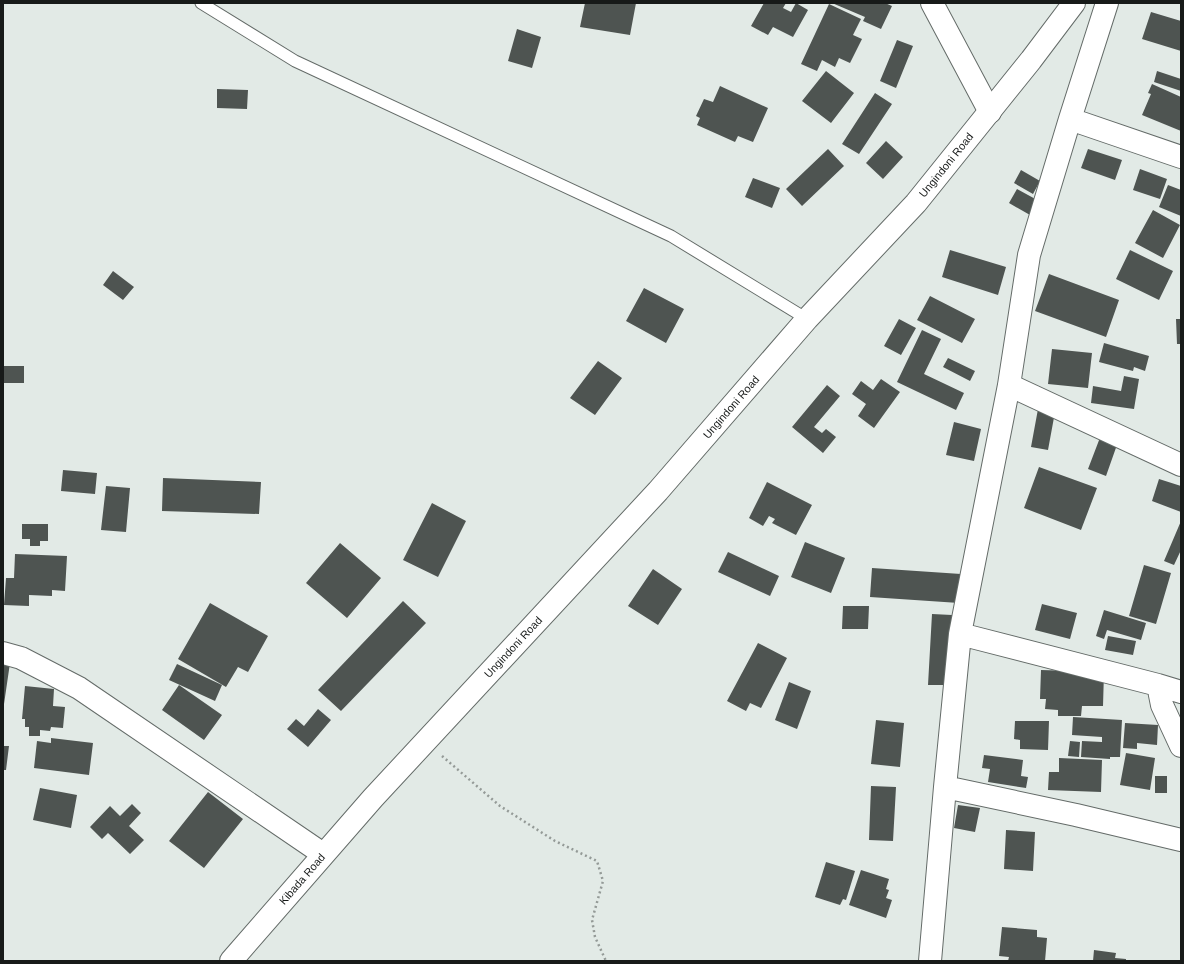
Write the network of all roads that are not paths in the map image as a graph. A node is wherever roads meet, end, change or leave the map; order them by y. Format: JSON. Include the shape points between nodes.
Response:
{"nodes":[{"id":1,"x":201,"y":3,"type":"edge"},
{"id":2,"x":932,"y":3,"type":"edge"},
{"id":3,"x":1074,"y":3,"type":"edge"},
{"id":4,"x":1107,"y":3,"type":"edge"},
{"id":5,"x":990,"y":112,"type":"junction"},
{"id":6,"x":1070,"y":119,"type":"junction"},
{"id":7,"x":1181,"y":157,"type":"edge"},
{"id":8,"x":808,"y":320,"type":"junction"},
{"id":9,"x":1009,"y":385,"type":"junction"},
{"id":10,"x":1181,"y":465,"type":"edge"},
{"id":11,"x":960,"y":634,"type":"junction"},
{"id":12,"x":3,"y":652,"type":"edge"},
{"id":13,"x":1158,"y":685,"type":"junction"},
{"id":14,"x":1181,"y":692,"type":"edge"},
{"id":15,"x":1181,"y":746,"type":"edge"},
{"id":16,"x":945,"y":787,"type":"junction"},
{"id":17,"x":373,"y":798,"type":"joint"},
{"id":18,"x":1181,"y":840,"type":"edge"},
{"id":19,"x":323,"y":854,"type":"junction"},
{"id":20,"x":231,"y":961,"type":"edge"},
{"id":21,"x":930,"y":961,"type":"edge"}],
"edges":[{"from":1,"to":8,"type":"lane","via":[[295,61],[671,236]]},
{"from":2,"to":5,"type":"street"},
{"from":3,"to":5,"type":"street","name":"Ungindoni Road"},
{"from":4,"to":6,"type":"street"},
{"from":5,"to":8,"type":"street","name":"Ungindoni Road","via":[[916,203]]},
{"from":6,"to":7,"type":"street"},
{"from":6,"to":9,"type":"street","via":[[1030,255]]},
{"from":8,"to":17,"type":"street","name":"Ungindoni Road","via":[[658,491]]},
{"from":9,"to":10,"type":"street"},
{"from":9,"to":11,"type":"street"},
{"from":11,"to":13,"type":"street"},
{"from":11,"to":16,"type":"street"},
{"from":12,"to":19,"type":"street","via":[[21,658],[79,688]]},
{"from":13,"to":14,"type":"street"},
{"from":13,"to":15,"type":"street","via":[[1162,705]]},
{"from":16,"to":18,"type":"street"},
{"from":16,"to":21,"type":"street"},
{"from":17,"to":19,"type":"street","name":"Kibada Road"},
{"from":19,"to":20,"type":"street","name":"Kibada Road"}]}
